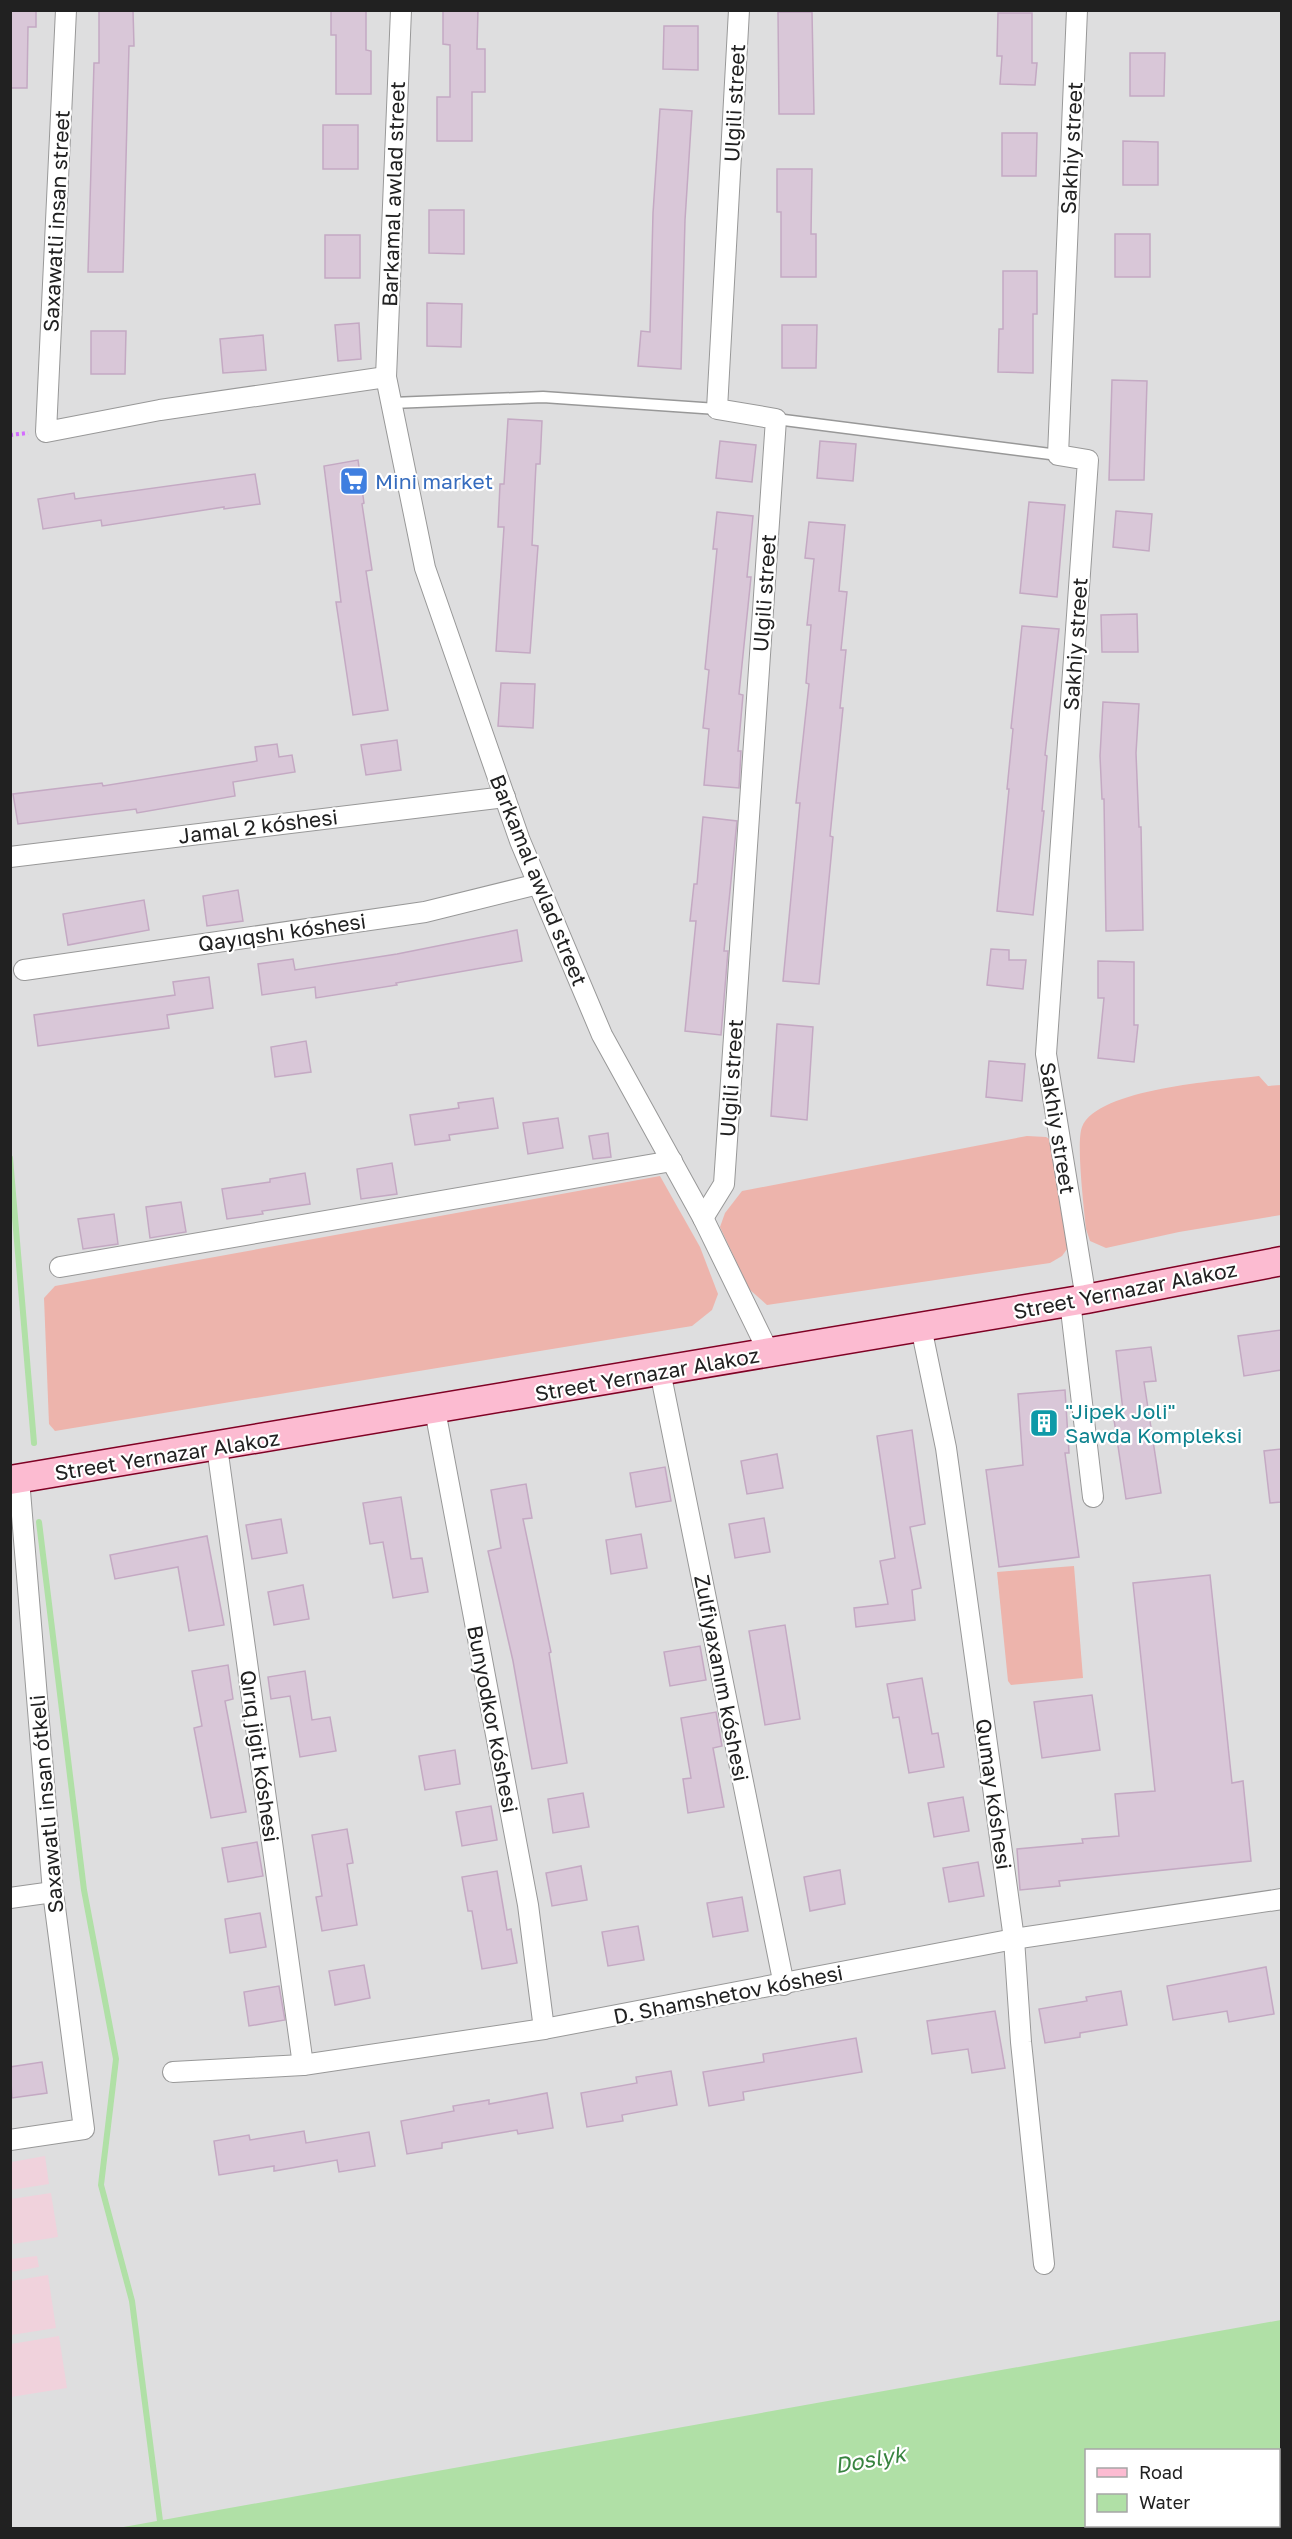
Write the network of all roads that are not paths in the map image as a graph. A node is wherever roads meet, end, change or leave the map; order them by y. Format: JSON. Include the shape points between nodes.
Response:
{"nodes":[{"id":1,"x":66,"y":10,"type":"edge"},
{"id":2,"x":401,"y":10,"type":"edge"},
{"id":3,"x":739,"y":10,"type":"edge"},
{"id":4,"x":1077,"y":10,"type":"edge"},
{"id":5,"x":386,"y":377,"type":"junction"},
{"id":6,"x":392,"y":403,"type":"junction"},
{"id":7,"x":717,"y":409,"type":"junction"},
{"id":8,"x":776,"y":419,"type":"junction"},
{"id":9,"x":1058,"y":455,"type":"junction"},
{"id":10,"x":505,"y":797,"type":"junction"},
{"id":11,"x":10,"y":857,"type":"edge"},
{"id":12,"x":538,"y":884,"type":"junction"},
{"id":13,"x":24,"y":970,"type":"dead end"},
{"id":14,"x":672,"y":1161,"type":"junction"},
{"id":15,"x":703,"y":1218,"type":"junction"},
{"id":16,"x":1281,"y":1261,"type":"edge"},
{"id":17,"x":60,"y":1268,"type":"dead end"},
{"id":18,"x":1078,"y":1300,"type":"junction"},
{"id":19,"x":921,"y":1327,"type":"junction"},
{"id":20,"x":769,"y":1353,"type":"junction"},
{"id":21,"x":660,"y":1371,"type":"junction"},
{"id":22,"x":435,"y":1410,"type":"junction"},
{"id":23,"x":217,"y":1447,"type":"junction"},
{"id":24,"x":15,"y":1480,"type":"edge"},
{"id":25,"x":1093,"y":1497,"type":"dead end"},
{"id":26,"x":53,"y":1892,"type":"junction"},
{"id":27,"x":10,"y":1898,"type":"edge"},
{"id":28,"x":1281,"y":1899,"type":"edge"},
{"id":29,"x":1014,"y":1939,"type":"junction"},
{"id":30,"x":784,"y":1985,"type":"junction"},
{"id":31,"x":544,"y":2029,"type":"junction"},
{"id":32,"x":303,"y":2065,"type":"junction"},
{"id":33,"x":173,"y":2072,"type":"dead end"},
{"id":34,"x":10,"y":2140,"type":"edge"},
{"id":35,"x":1044,"y":2264,"type":"dead end"}],
"edges":[{"from":1,"to":5,"type":"street","name":"Saxawatli insan street","via":[[46,432],[160,410]]},
{"from":2,"to":5,"type":"street","name":"Barkamal awlad street"},
{"from":3,"to":7,"type":"street","name":"Ulgili street"},
{"from":4,"to":9,"type":"street","name":"Sakhiy street"},
{"from":5,"to":6,"type":"street","name":"Barkamal awlad street"},
{"from":6,"to":7,"type":"lane","via":[[543,397]]},
{"from":6,"to":10,"type":"street","name":"Barkamal awlad street","via":[[425,568]]},
{"from":7,"to":8,"type":"street"},
{"from":8,"to":9,"type":"lane"},
{"from":8,"to":15,"type":"street","name":"Ulgili street","via":[[724,1184]]},
{"from":9,"to":18,"type":"street","name":"Sakhiy street","via":[[1088,460],[1046,1054]]},
{"from":10,"to":11,"type":"street","name":"Jamal 2 kóshesi"},
{"from":10,"to":12,"type":"street","name":"Barkamal awlad street"},
{"from":12,"to":13,"type":"street","name":"Qayıqshı kóshesi","via":[[425,912]]},
{"from":12,"to":14,"type":"street","name":"Barkamal awlad street","via":[[602,1035]]},
{"from":14,"to":15,"type":"street","name":"Barkamal awlad street"},
{"from":14,"to":17,"type":"street"},
{"from":15,"to":20,"type":"street","name":"Barkamal awlad street"},
{"from":16,"to":18,"type":"main road","name":"Street Yernazar Alakoz"},
{"from":18,"to":19,"type":"main road","name":"Street Yernazar Alakoz"},
{"from":18,"to":25,"type":"street","name":"Sakhiy street"},
{"from":19,"to":20,"type":"main road","name":"Street Yernazar Alakoz"},
{"from":19,"to":29,"type":"street","name":"Qumay kóshesi","via":[[946,1448]]},
{"from":20,"to":21,"type":"main road","name":"Street Yernazar Alakoz"},
{"from":21,"to":22,"type":"main road","name":"Street Yernazar Alakoz"},
{"from":21,"to":30,"type":"street","name":"Zulfiyaxanım kóshesi"},
{"from":22,"to":23,"type":"main road","name":"Street Yernazar Alakoz"},
{"from":22,"to":31,"type":"street","name":"Bunyodkor kóshesi","via":[[528,1905]]},
{"from":23,"to":24,"type":"main road","name":"Street Yernazar Alakoz"},
{"from":23,"to":32,"type":"street","name":"Qırıq jigit kóshesi"},
{"from":24,"to":26,"type":"street","name":"Saxawatlı insan ótkeli"},
{"from":26,"to":27,"type":"street"},
{"from":26,"to":34,"type":"street","name":"Saxawatlı insan ótkeli","via":[[84,2128]]},
{"from":28,"to":29,"type":"street","name":"D. Shamshetov kóshesi"},
{"from":29,"to":30,"type":"street","name":"D. Shamshetov kóshesi"},
{"from":29,"to":35,"type":"street","name":"Qumay kóshesi","via":[[1029,2139]]},
{"from":30,"to":31,"type":"street","name":"D. Shamshetov kóshesi"},
{"from":31,"to":32,"type":"street","name":"D. Shamshetov kóshesi"},
{"from":32,"to":33,"type":"street","name":"D. Shamshetov kóshesi"}]}
